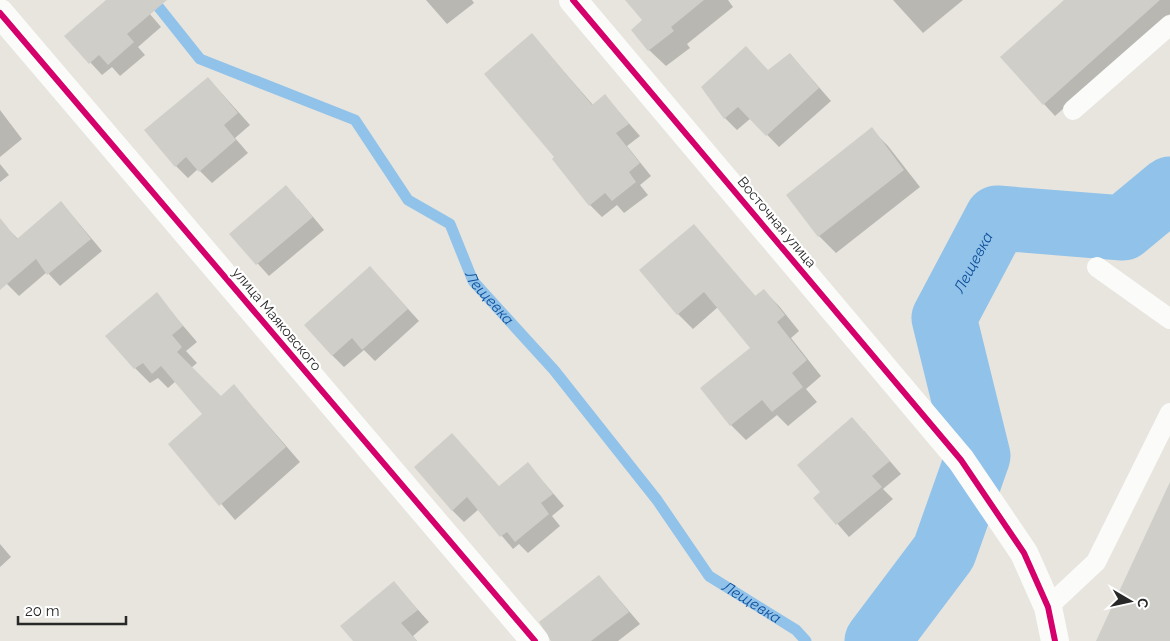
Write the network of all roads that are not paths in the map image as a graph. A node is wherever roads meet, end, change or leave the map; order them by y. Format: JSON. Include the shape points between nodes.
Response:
{"nodes":[{"id":1,"x":574,"y":0,"type":"edge"},
{"id":2,"x":0,"y":13,"type":"edge"},
{"id":3,"x":1170,"y":25,"type":"edge"},
{"id":4,"x":1073,"y":110,"type":"dead end"},
{"id":5,"x":1097,"y":267,"type":"dead end"},
{"id":6,"x":1170,"y":319,"type":"edge"},
{"id":7,"x":1170,"y":412,"type":"edge"},
{"id":8,"x":1048,"y":607,"type":"junction"},
{"id":9,"x":535,"y":641,"type":"edge"},
{"id":10,"x":1054,"y":641,"type":"edge"}],
"edges":[{"from":1,"to":8,"type":"street","name":"Восточная улица","via":[[962,460],[1024,553]]},
{"from":2,"to":9,"type":"street","name":"улица Маяковского"},
{"from":3,"to":4,"type":"lane"},
{"from":5,"to":6,"type":"lane"},
{"from":7,"to":8,"type":"lane","via":[[1096,562]]},
{"from":8,"to":10,"type":"street","name":"Восточная улица"}]}
